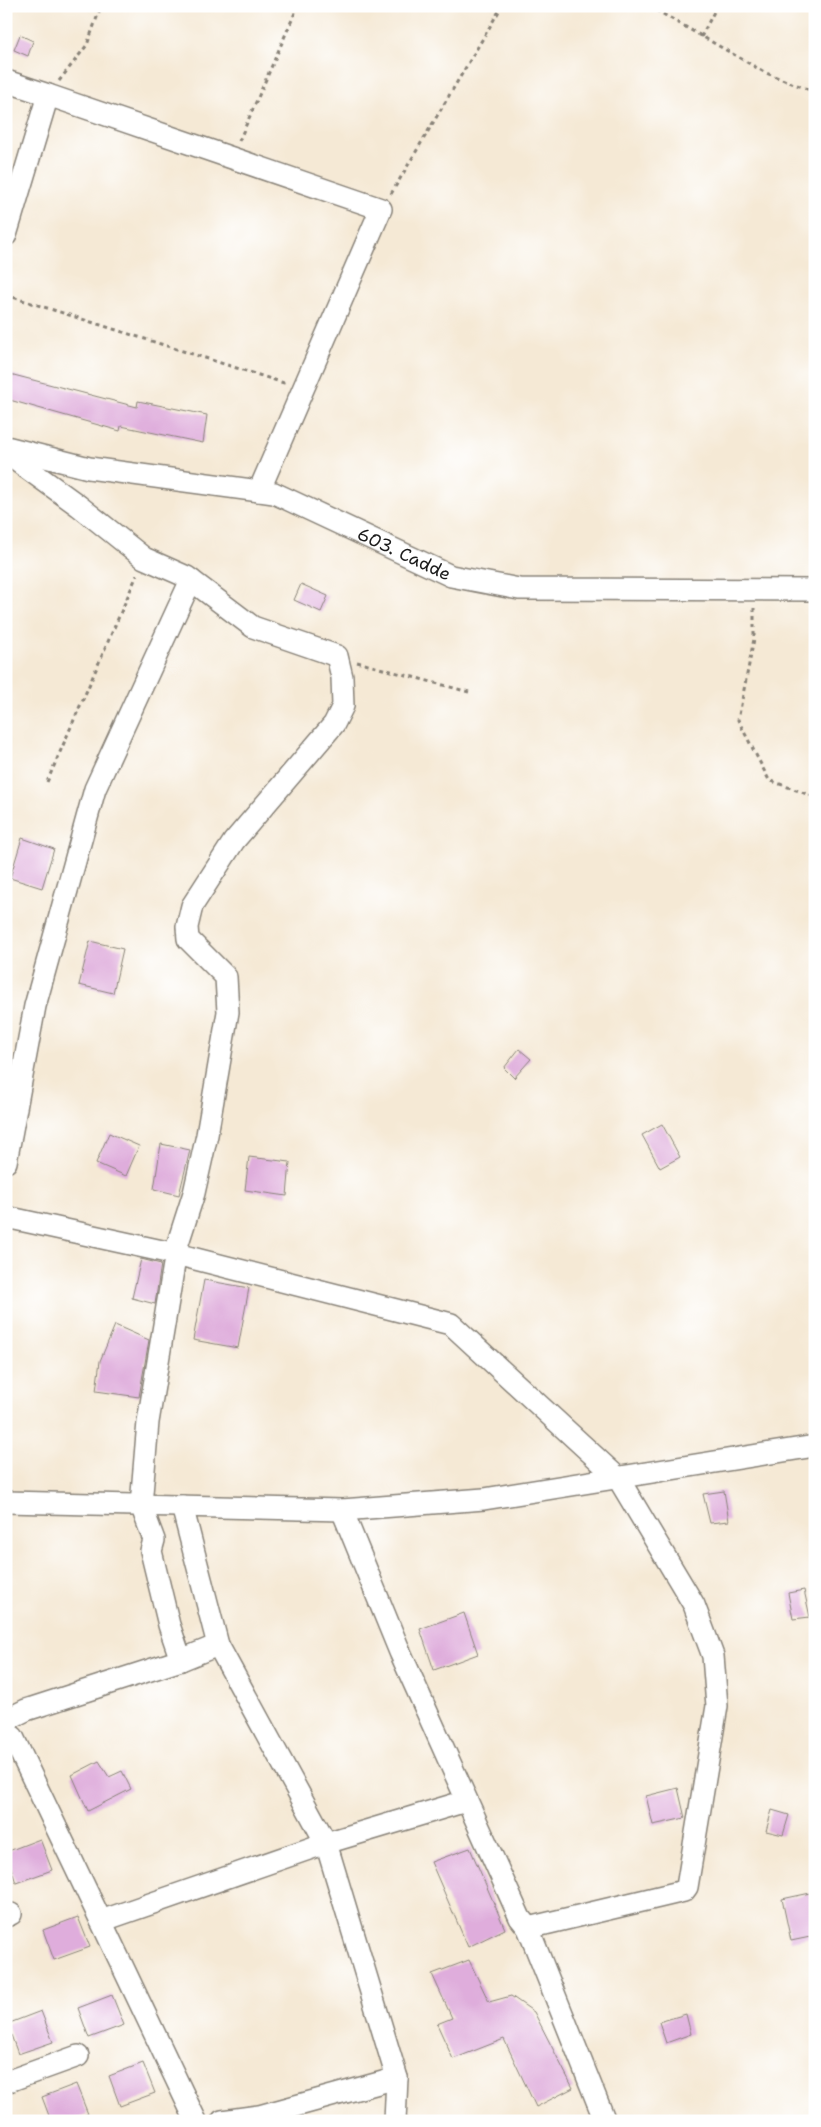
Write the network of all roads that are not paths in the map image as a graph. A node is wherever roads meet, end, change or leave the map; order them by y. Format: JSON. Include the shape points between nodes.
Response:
{"nodes":[{"id":1,"x":6,"y":81,"type":"edge"},
{"id":2,"x":48,"y":95,"type":"junction"},
{"id":3,"x":6,"y":234,"type":"edge"},
{"id":4,"x":6,"y":447,"type":"edge"},
{"id":5,"x":6,"y":453,"type":"edge"},
{"id":6,"x":259,"y":491,"type":"junction"},
{"id":7,"x":191,"y":580,"type":"junction"},
{"id":8,"x":815,"y":590,"type":"edge"},
{"id":9,"x":6,"y":1162,"type":"edge"},
{"id":10,"x":6,"y":1217,"type":"edge"},
{"id":11,"x":176,"y":1254,"type":"junction"},
{"id":12,"x":815,"y":1446,"type":"edge"},
{"id":13,"x":618,"y":1478,"type":"junction"},
{"id":14,"x":6,"y":1502,"type":"edge"},
{"id":15,"x":141,"y":1505,"type":"junction"},
{"id":16,"x":182,"y":1506,"type":"junction"},
{"id":17,"x":342,"y":1510,"type":"junction"},
{"id":18,"x":218,"y":1645,"type":"junction"},
{"id":19,"x":181,"y":1660,"type":"junction"},
{"id":20,"x":6,"y":1720,"type":"edge"},
{"id":21,"x":6,"y":1732,"type":"edge"},
{"id":22,"x":466,"y":1801,"type":"junction"},
{"id":23,"x":326,"y":1843,"type":"junction"},
{"id":24,"x":101,"y":1921,"type":"junction"},
{"id":25,"x":528,"y":1928,"type":"junction"},
{"id":26,"x":78,"y":2056,"type":"dead end"},
{"id":27,"x":397,"y":2078,"type":"junction"},
{"id":28,"x":6,"y":2082,"type":"edge"},
{"id":29,"x":196,"y":2121,"type":"edge"},
{"id":30,"x":222,"y":2121,"type":"edge"},
{"id":31,"x":395,"y":2121,"type":"edge"},
{"id":32,"x":605,"y":2121,"type":"edge"}],
"edges":[{"from":1,"to":2,"type":"street"},
{"from":2,"to":3,"type":"street"},
{"from":2,"to":6,"type":"street","via":[[381,209]]},
{"from":4,"to":6,"type":"street","name":"603. Cadde","via":[[89,468]]},
{"from":5,"to":7,"type":"street","via":[[144,558]]},
{"from":6,"to":8,"type":"street","name":"603. Cadde","via":[[274,493],[451,576],[519,589]]},
{"from":7,"to":9,"type":"street","via":[[95,789],[35,1006]]},
{"from":7,"to":11,"type":"street","via":[[253,627],[337,656],[342,676],[343,706],[334,724],[234,841],[192,906],[186,927],[188,939],[226,977],[228,1012],[207,1135]]},
{"from":10,"to":11,"type":"street"},
{"from":11,"to":13,"type":"street","via":[[451,1324]]},
{"from":11,"to":15,"type":"street","via":[[148,1422]]},
{"from":12,"to":13,"type":"street"},
{"from":13,"to":17,"type":"street","via":[[484,1499]]},
{"from":13,"to":25,"type":"street","via":[[694,1605],[713,1656],[717,1706],[687,1887],[684,1891]]},
{"from":14,"to":15,"type":"street"},
{"from":15,"to":16,"type":"street"},
{"from":15,"to":19,"type":"street","via":[[154,1540],[151,1551]]},
{"from":16,"to":17,"type":"street"},
{"from":16,"to":18,"type":"street"},
{"from":17,"to":22,"type":"street"},
{"from":18,"to":19,"type":"street"},
{"from":18,"to":23,"type":"street"},
{"from":19,"to":20,"type":"street","via":[[26,1710]]},
{"from":21,"to":24,"type":"street","via":[[13,1737]]},
{"from":22,"to":23,"type":"street"},
{"from":22,"to":25,"type":"street","via":[[520,1918]]},
{"from":23,"to":24,"type":"street"},
{"from":23,"to":27,"type":"street"},
{"from":24,"to":29,"type":"street"},
{"from":25,"to":32,"type":"street"},
{"from":26,"to":28,"type":"street"},
{"from":27,"to":30,"type":"street","via":[[259,2116]]},
{"from":27,"to":31,"type":"street"}]}
